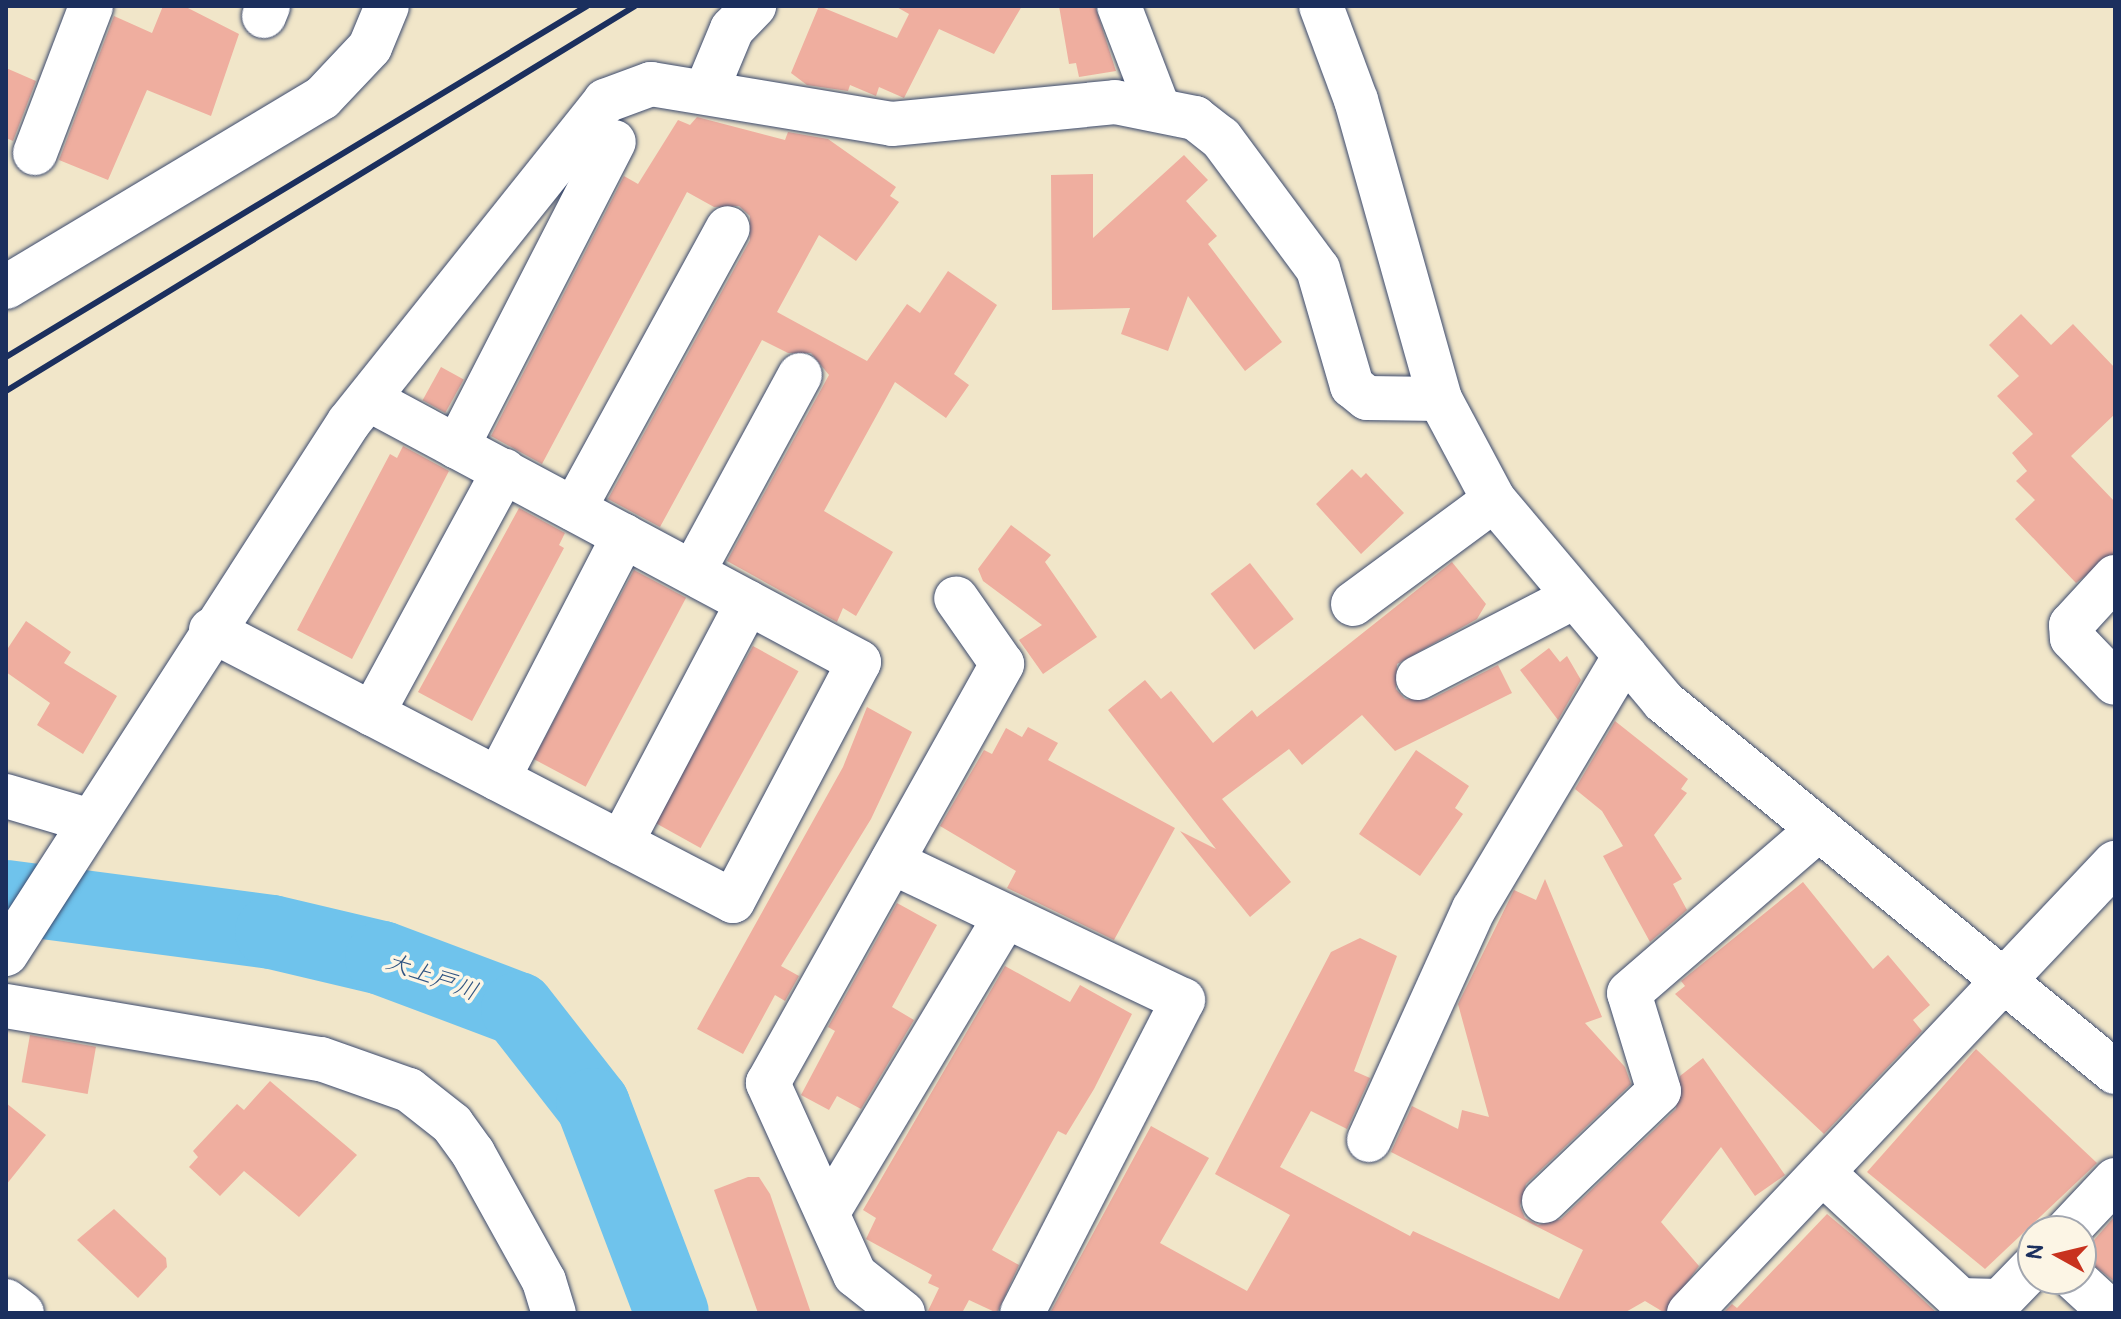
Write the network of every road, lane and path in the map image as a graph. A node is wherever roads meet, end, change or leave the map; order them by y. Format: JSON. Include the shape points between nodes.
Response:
{"nodes":[{"id":1,"x":91,"y":6,"type":"edge"},
{"id":2,"x":387,"y":6,"type":"edge"},
{"id":3,"x":754,"y":6,"type":"edge"},
{"id":4,"x":1119,"y":6,"type":"edge"},
{"id":5,"x":1321,"y":6,"type":"edge"},
{"id":6,"x":707,"y":89,"type":"junction"},
{"id":7,"x":1157,"y":105,"type":"junction"},
{"id":8,"x":614,"y":142,"type":"junction"},
{"id":9,"x":35,"y":153,"type":"dead end"},
{"id":10,"x":728,"y":228,"type":"dead end"},
{"id":11,"x":6,"y":287,"type":"edge"},
{"id":12,"x":800,"y":375,"type":"dead end"},
{"id":13,"x":368,"y":399,"type":"junction"},
{"id":14,"x":1440,"y":399,"type":"junction"},
{"id":15,"x":457,"y":447,"type":"junction"},
{"id":16,"x":504,"y":471,"type":"junction"},
{"id":17,"x":1494,"y":500,"type":"junction"},
{"id":18,"x":574,"y":509,"type":"junction"},
{"id":19,"x":624,"y":536,"type":"junction"},
{"id":20,"x":693,"y":572,"type":"junction"},
{"id":21,"x":2115,"y":577,"type":"edge"},
{"id":22,"x":1574,"y":597,"type":"junction"},
{"id":23,"x":956,"y":598,"type":"dead end"},
{"id":24,"x":748,"y":602,"type":"junction"},
{"id":25,"x":1353,"y":604,"type":"dead end"},
{"id":26,"x":211,"y":630,"type":"junction"},
{"id":27,"x":1625,"y":656,"type":"junction"},
{"id":28,"x":1418,"y":678,"type":"dead end"},
{"id":29,"x":2115,"y":683,"type":"edge"},
{"id":30,"x":372,"y":714,"type":"junction"},
{"id":31,"x":498,"y":779,"type":"junction"},
{"id":32,"x":6,"y":796,"type":"edge"},
{"id":33,"x":80,"y":830,"type":"junction"},
{"id":34,"x":1817,"y":831,"type":"junction"},
{"id":35,"x":621,"y":843,"type":"junction"},
{"id":36,"x":892,"y":862,"type":"junction"},
{"id":37,"x":2115,"y":863,"type":"edge"},
{"id":38,"x":1005,"y":917,"type":"junction"},
{"id":39,"x":6,"y":954,"type":"edge"},
{"id":40,"x":2004,"y":983,"type":"junction"},
{"id":41,"x":6,"y":1006,"type":"edge"},
{"id":42,"x":2115,"y":1072,"type":"edge"},
{"id":43,"x":1369,"y":1140,"type":"dead end"},
{"id":44,"x":1824,"y":1174,"type":"junction"},
{"id":45,"x":2115,"y":1180,"type":"edge"},
{"id":46,"x":1544,"y":1201,"type":"dead end"},
{"id":47,"x":828,"y":1212,"type":"junction"},
{"id":48,"x":2082,"y":1215,"type":"edge"},
{"id":49,"x":2017,"y":1283,"type":"edge"},
{"id":50,"x":2092,"y":1295,"type":"edge"},
{"id":51,"x":6,"y":1301,"type":"edge"},
{"id":52,"x":22,"y":1313,"type":"edge"},
{"id":53,"x":554,"y":1313,"type":"edge"},
{"id":54,"x":903,"y":1313,"type":"edge"},
{"id":55,"x":1022,"y":1313,"type":"edge"},
{"id":56,"x":1689,"y":1313,"type":"edge"},
{"id":57,"x":2112,"y":1313,"type":"edge"}],
"edges":[{"from":1,"to":9,"type":"street"},
{"from":2,"to":11,"type":"street","via":[[370,47],[322,98]]},
{"from":3,"to":6,"type":"street","via":[[732,29]]},
{"from":4,"to":7,"type":"street"},
{"from":5,"to":14,"type":"street","via":[[1356,100]]},
{"from":6,"to":7,"type":"street","via":[[892,124],[1115,102]]},
{"from":6,"to":8,"type":"street","via":[[651,84],[623,91]]},
{"from":7,"to":14,"type":"street","via":[[1195,118],[1221,138],[1296,233],[1331,297],[1352,386],[1367,398]]},
{"from":8,"to":13,"type":"street"},
{"from":8,"to":15,"type":"street"},
{"from":10,"to":18,"type":"street"},
{"from":12,"to":20,"type":"street"},
{"from":13,"to":15,"type":"street"},
{"from":13,"to":26,"type":"street"},
{"from":14,"to":17,"type":"street"},
{"from":15,"to":16,"type":"street"},
{"from":16,"to":18,"type":"street"},
{"from":16,"to":30,"type":"street"},
{"from":17,"to":22,"type":"street"},
{"from":17,"to":25,"type":"street"},
{"from":18,"to":19,"type":"street"},
{"from":19,"to":20,"type":"street"},
{"from":19,"to":31,"type":"street"},
{"from":20,"to":24,"type":"street"},
{"from":21,"to":29,"type":"street","via":[[2071,625],[2072,638]]},
{"from":22,"to":27,"type":"street"},
{"from":22,"to":28,"type":"street"},
{"from":23,"to":36,"type":"street","via":[[1002,664]]},
{"from":24,"to":35,"type":"street"},
{"from":24,"to":35,"type":"street","via":[[859,662],[733,901]]},
{"from":26,"to":30,"type":"street"},
{"from":26,"to":33,"type":"street"},
{"from":27,"to":34,"type":"street","via":[[1663,701]]},
{"from":27,"to":43,"type":"street","via":[[1474,909]]},
{"from":30,"to":31,"type":"street"},
{"from":31,"to":35,"type":"street"},
{"from":32,"to":33,"type":"street"},
{"from":33,"to":39,"type":"street"},
{"from":34,"to":40,"type":"street"},
{"from":34,"to":46,"type":"street","via":[[1629,993],[1659,1091]]},
{"from":36,"to":38,"type":"street"},
{"from":36,"to":47,"type":"street","via":[[768,1083]]},
{"from":37,"to":40,"type":"street"},
{"from":38,"to":47,"type":"street"},
{"from":38,"to":55,"type":"street","via":[[1183,1000]]},
{"from":40,"to":42,"type":"street"},
{"from":40,"to":44,"type":"street"},
{"from":41,"to":53,"type":"street","via":[[321,1059],[409,1090],[452,1124],[473,1153],[544,1281]]},
{"from":44,"to":49,"type":"street","via":[[1960,1300],[2000,1301]]},
{"from":44,"to":56,"type":"street"},
{"from":45,"to":48,"type":"street"},
{"from":47,"to":54,"type":"street","via":[[855,1275]]},
{"from":50,"to":57,"type":"street"},
{"from":51,"to":52,"type":"street"}]}
